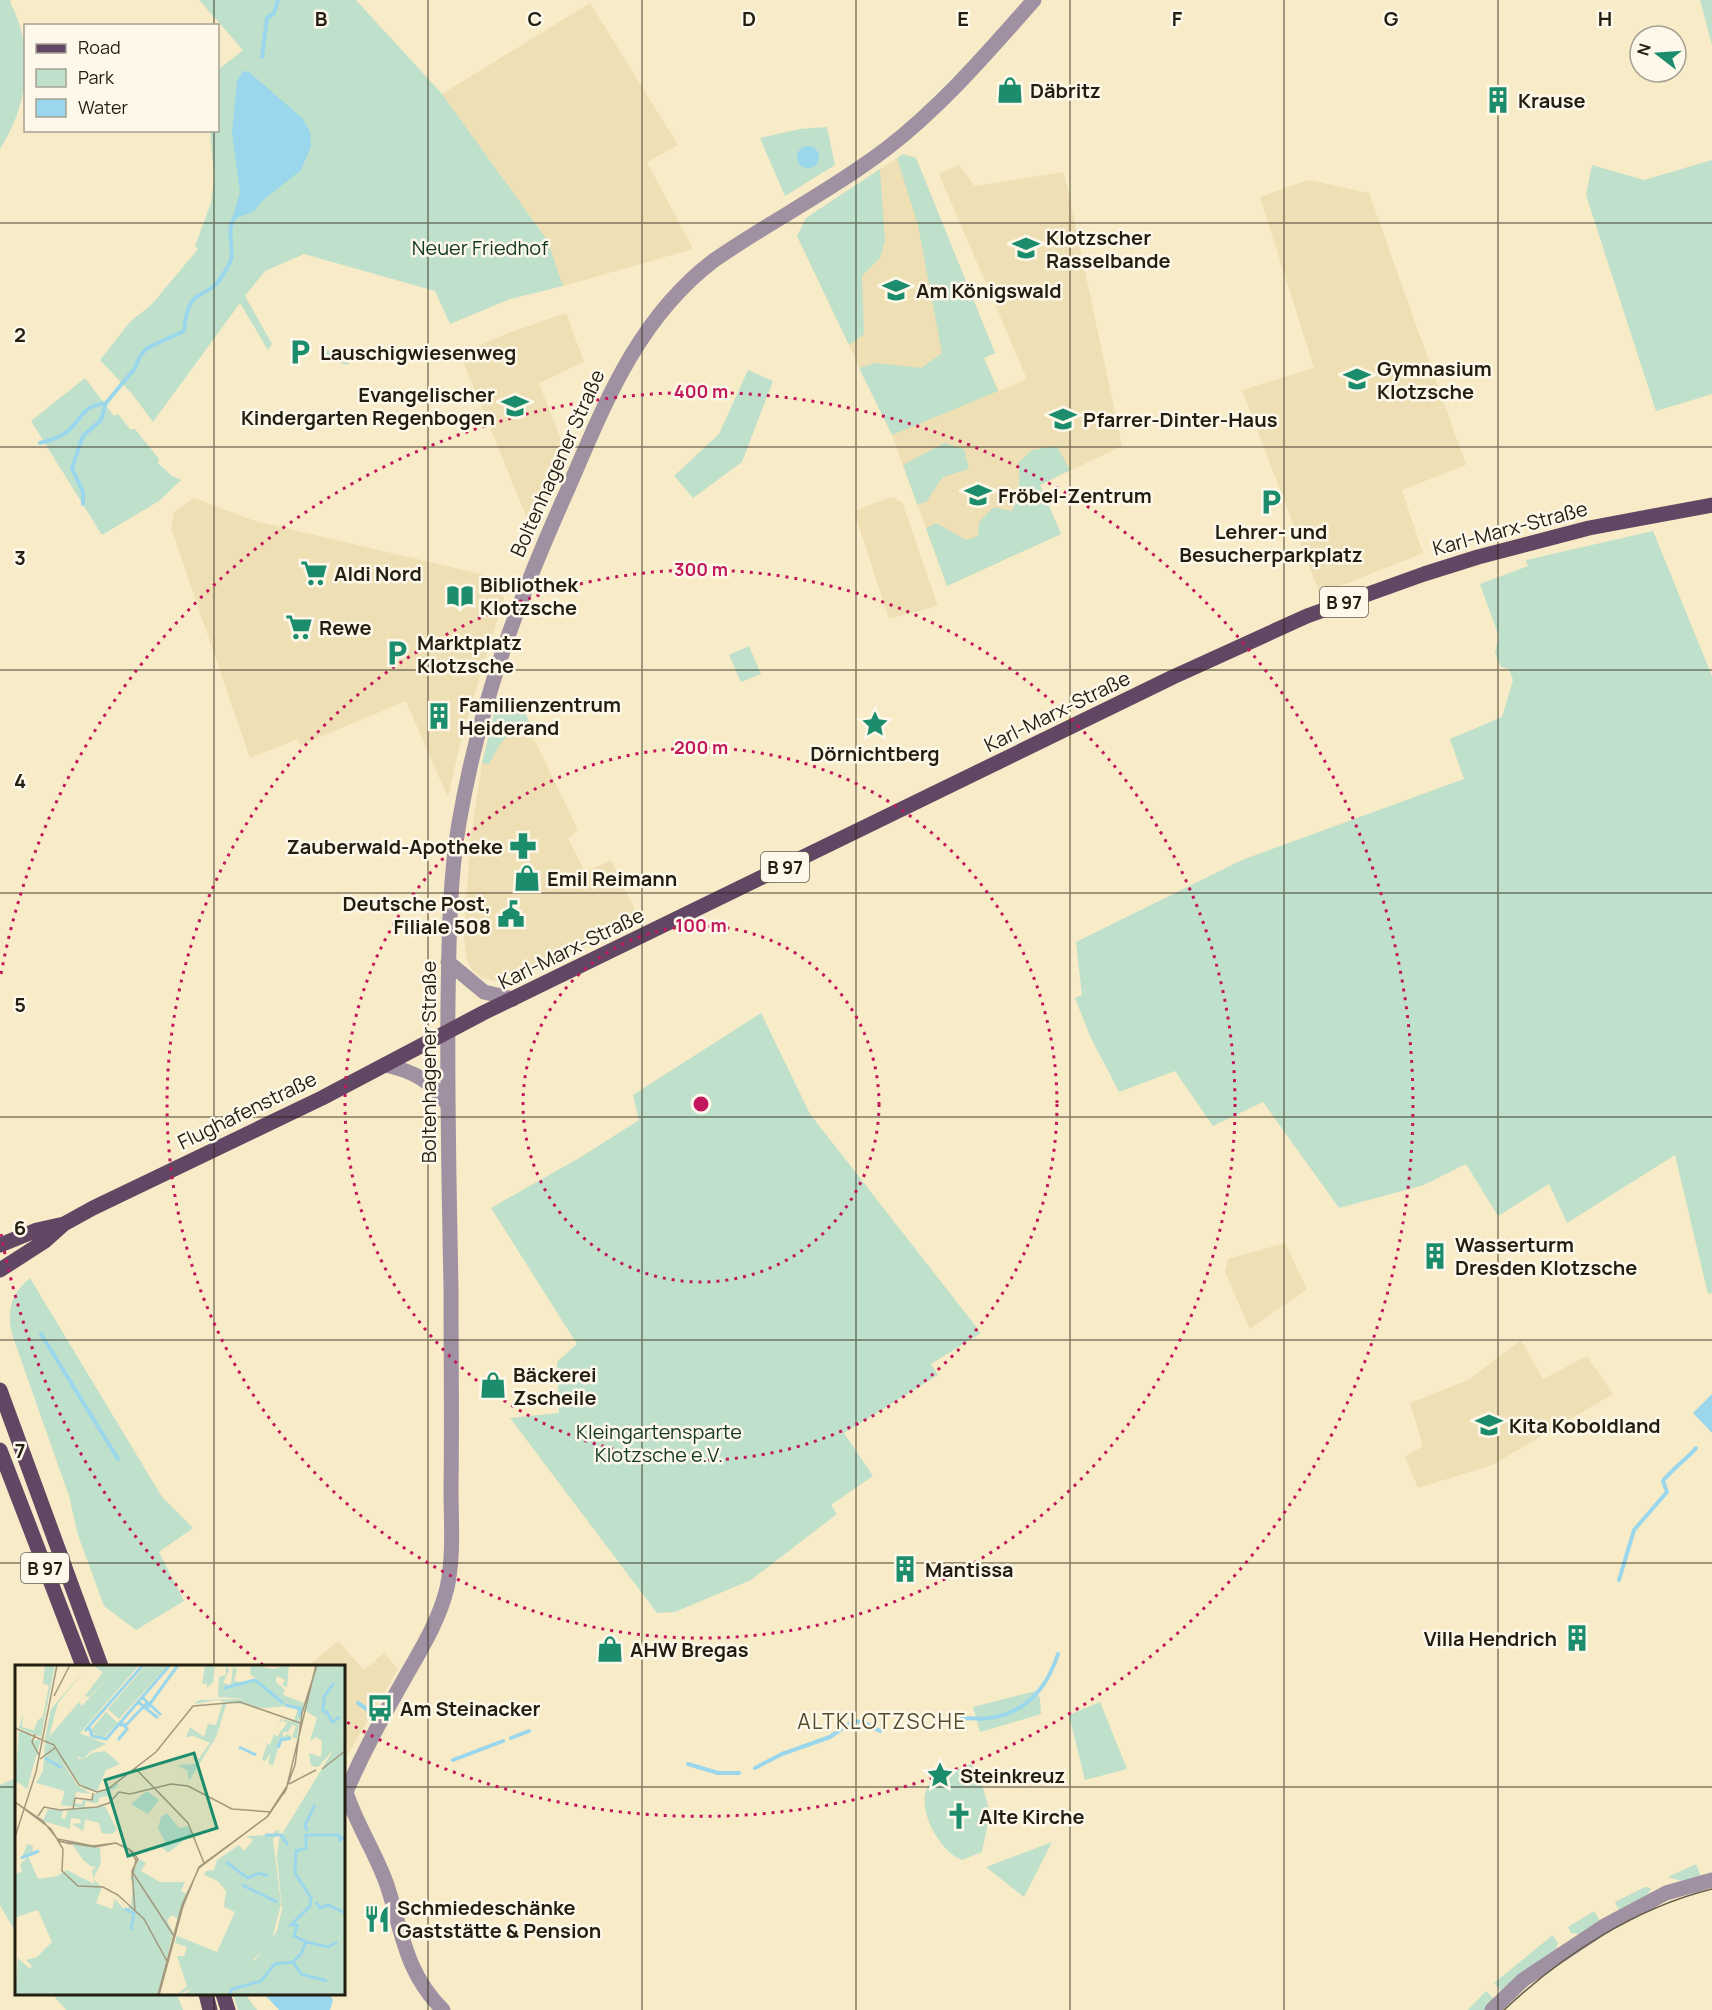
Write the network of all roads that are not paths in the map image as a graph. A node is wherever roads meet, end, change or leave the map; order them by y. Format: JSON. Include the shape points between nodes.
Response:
{"nodes":[{"id":1,"x":1034,"y":0,"type":"edge"},
{"id":2,"x":1712,"y":505,"type":"edge"},
{"id":3,"x":448,"y":962,"type":"junction"},
{"id":4,"x":513,"y":999,"type":"junction"},
{"id":5,"x":448,"y":1031,"type":"junction"},
{"id":6,"x":385,"y":1065,"type":"junction"},
{"id":7,"x":448,"y":1105,"type":"junction"},
{"id":8,"x":64,"y":1224,"type":"junction"},
{"id":9,"x":0,"y":1245,"type":"edge"},
{"id":10,"x":0,"y":1270,"type":"edge"},
{"id":11,"x":0,"y":1390,"type":"edge"},
{"id":12,"x":0,"y":1450,"type":"edge"},
{"id":13,"x":83,"y":1665,"type":"edge"},
{"id":14,"x":101,"y":1665,"type":"edge"},
{"id":15,"x":1712,"y":1880,"type":"edge"},
{"id":16,"x":206,"y":1995,"type":"edge"},
{"id":17,"x":223,"y":1995,"type":"edge"},
{"id":18,"x":210,"y":2010,"type":"edge"},
{"id":19,"x":228,"y":2010,"type":"edge"},
{"id":20,"x":443,"y":2010,"type":"edge"},
{"id":21,"x":1492,"y":2010,"type":"edge"}],
"edges":[{"from":1,"to":3,"type":"street","name":"Boltenhagener Straße","via":[[912,128],[869,162],[735,245],[691,277],[632,349],[533,568],[493,676],[458,826]]},
{"from":2,"to":4,"type":"main road","name":"Karl-Marx-Straße","number":"B 97","via":[[1600,525],[1478,557],[1307,616],[1173,677]]},
{"from":3,"to":4,"type":"street","via":[[483,992]]},
{"from":3,"to":5,"type":"street","name":"Boltenhagener Straße"},
{"from":4,"to":5,"type":"main road","name":"Karl-Marx-Straße","number":"B 97"},
{"from":5,"to":6,"type":"main road","name":"Flughafenstraße","number":"B 97"},
{"from":5,"to":7,"type":"street","name":"Boltenhagener Straße"},
{"from":6,"to":7,"type":"street","via":[[418,1075]]},
{"from":6,"to":8,"type":"main road","name":"Flughafenstraße","number":"B 97"},
{"from":7,"to":20,"type":"street","name":"Boltenhagener Straße","via":[[452,1415],[447,1587],[424,1646],[346,1792],[387,1884],[409,1963],[425,1992]]},
{"from":8,"to":9,"type":"main road","name":"Flughafenstraße","number":"B 97"},
{"from":8,"to":10,"type":"main road","name":"Flughafenstraße","number":"B 97"},
{"from":11,"to":14,"type":"main road","number":"B 97"},
{"from":12,"to":13,"type":"main road","number":"B 97"},
{"from":15,"to":21,"type":"street","via":[[1666,1893],[1606,1925],[1523,1980]]},
{"from":16,"to":18,"type":"main road"},
{"from":17,"to":19,"type":"main road"}]}
